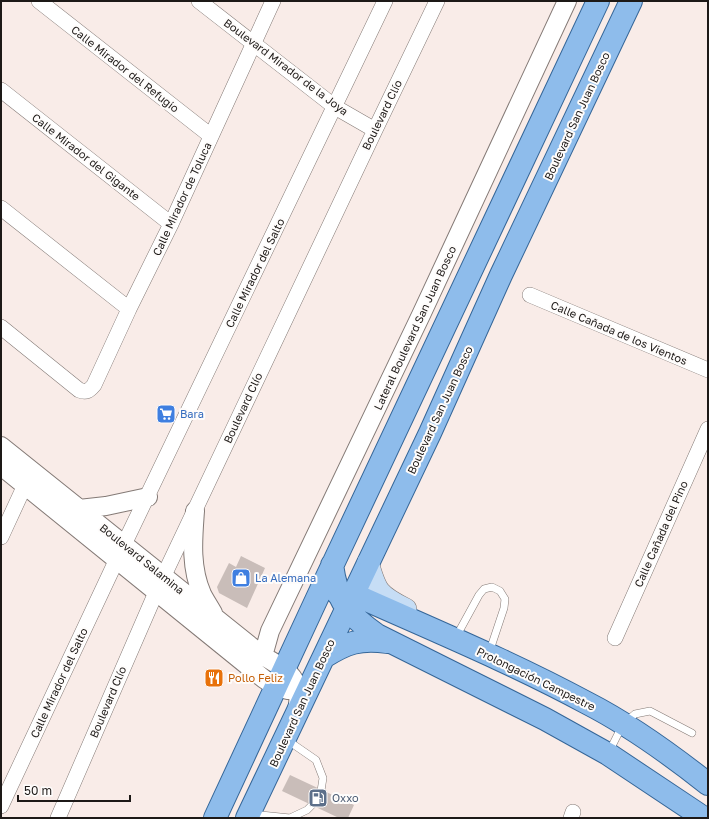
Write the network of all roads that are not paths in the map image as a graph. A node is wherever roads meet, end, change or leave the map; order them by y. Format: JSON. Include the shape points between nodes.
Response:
{"nodes":[{"id":1,"x":39,"y":1,"type":"edge"},
{"id":2,"x":199,"y":1,"type":"edge"},
{"id":3,"x":273,"y":1,"type":"edge"},
{"id":4,"x":384,"y":1,"type":"edge"},
{"id":5,"x":437,"y":1,"type":"edge"},
{"id":6,"x":568,"y":1,"type":"edge"},
{"id":7,"x":598,"y":1,"type":"edge"},
{"id":8,"x":631,"y":1,"type":"edge"},
{"id":9,"x":253,"y":44,"type":"junction"},
{"id":10,"x":1,"y":90,"type":"edge"},
{"id":11,"x":335,"y":107,"type":"junction"},
{"id":12,"x":375,"y":130,"type":"junction"},
{"id":13,"x":211,"y":136,"type":"junction"},
{"id":14,"x":1,"y":208,"type":"edge"},
{"id":15,"x":171,"y":224,"type":"junction"},
{"id":16,"x":530,"y":295,"type":"dead end"},
{"id":17,"x":129,"y":309,"type":"junction"},
{"id":18,"x":1,"y":328,"type":"edge"},
{"id":19,"x":708,"y":370,"type":"edge"},
{"id":20,"x":708,"y":429,"type":"edge"},
{"id":21,"x":1,"y":446,"type":"edge"},
{"id":22,"x":1,"y":466,"type":"edge"},
{"id":23,"x":25,"y":485,"type":"junction"},
{"id":24,"x":148,"y":497,"type":"junction"},
{"id":25,"x":79,"y":509,"type":"junction"},
{"id":26,"x":195,"y":511,"type":"junction"},
{"id":27,"x":354,"y":520,"type":"junction"},
{"id":28,"x":381,"y":536,"type":"junction"},
{"id":29,"x":1,"y":537,"type":"edge"},
{"id":30,"x":121,"y":552,"type":"junction"},
{"id":31,"x":368,"y":562,"type":"junction"},
{"id":32,"x":332,"y":565,"type":"junction"},
{"id":33,"x":160,"y":584,"type":"junction"},
{"id":34,"x":346,"y":599,"type":"junction"},
{"id":35,"x":311,"y":610,"type":"junction"},
{"id":36,"x":216,"y":619,"type":"junction"},
{"id":37,"x":452,"y":638,"type":"junction"},
{"id":38,"x":615,"y":638,"type":"dead end"},
{"id":39,"x":394,"y":643,"type":"junction"},
{"id":40,"x":489,"y":655,"type":"junction"},
{"id":41,"x":263,"y":656,"type":"junction"},
{"id":42,"x":324,"y":657,"type":"junction"},
{"id":43,"x":307,"y":683,"type":"junction"},
{"id":44,"x":277,"y":684,"type":"junction"},
{"id":45,"x":296,"y":716,"type":"junction"},
{"id":46,"x":623,"y":724,"type":"junction"},
{"id":47,"x":692,"y":733,"type":"dead end"},
{"id":48,"x":285,"y":739,"type":"junction"},
{"id":49,"x":608,"y":754,"type":"junction"},
{"id":50,"x":708,"y":784,"type":"edge"},
{"id":51,"x":1,"y":806,"type":"edge"},
{"id":52,"x":248,"y":816,"type":"edge"},
{"id":53,"x":58,"y":818,"type":"edge"},
{"id":54,"x":215,"y":818,"type":"edge"},
{"id":55,"x":704,"y":818,"type":"edge"}],
"edges":[{"from":1,"to":13,"type":"street","name":"Calle Mirador del Refugio"},
{"from":2,"to":9,"type":"street","name":"Boulevard Mirador de la Joya"},
{"from":3,"to":9,"type":"street","name":"Calle Mirador de Toluca"},
{"from":4,"to":11,"type":"street","name":"Calle Mirador del Salto"},
{"from":5,"to":12,"type":"street","name":"Boulevard Clío"},
{"from":6,"to":41,"type":"street","name":"Lateral Boulevard San Juan Bosco","via":[[422,315],[270,631]]},
{"from":7,"to":27,"type":"main road"},
{"from":8,"to":28,"type":"main road","name":"Boulevard San Juan Bosco"},
{"from":9,"to":11,"type":"street","name":"Boulevard Mirador de la Joya"},
{"from":9,"to":13,"type":"street","name":"Calle Mirador de Toluca"},
{"from":10,"to":15,"type":"street","name":"Calle Mirador del Gigante"},
{"from":11,"to":12,"type":"street","name":"Boulevard Mirador de la Joya"},
{"from":11,"to":24,"type":"street","name":"Calle Mirador del Salto"},
{"from":12,"to":26,"type":"street","name":"Boulevard Clío"},
{"from":13,"to":15,"type":"street","name":"Calle Mirador de Toluca"},
{"from":14,"to":17,"type":"street"},
{"from":15,"to":17,"type":"street","name":"Calle Mirador de Toluca"},
{"from":16,"to":19,"type":"street","name":"Calle Cañada de los Vientos"},
{"from":17,"to":18,"type":"street","name":"Calle Mirador de Toluca","via":[[94,385],[85,392],[79,390]]},
{"from":20,"to":38,"type":"street","name":"Calle Cañada del Pino"},
{"from":21,"to":25,"type":"street","name":"Boulevard Salamina"},
{"from":22,"to":23,"type":"street","name":"Boulevard Salamina"},
{"from":23,"to":29,"type":"street"},
{"from":23,"to":30,"type":"street","name":"Boulevard Salamina"},
{"from":24,"to":25,"type":"street"},
{"from":24,"to":30,"type":"street","name":"Calle Mirador del Salto"},
{"from":25,"to":30,"type":"street","name":"Boulevard Salamina"},
{"from":26,"to":33,"type":"street","name":"Boulevard Clío"},
{"from":26,"to":36,"type":"street","via":[[192,545],[194,560],[202,593]]},
{"from":27,"to":28,"type":"main road","via":[[353,532],[362,544]]},
{"from":27,"to":32,"type":"main road"},
{"from":28,"to":31,"type":"main road","name":"Boulevard San Juan Bosco"},
{"from":30,"to":33,"type":"street","name":"Boulevard Salamina"},
{"from":30,"to":51,"type":"street","name":"Calle Mirador del Salto"},
{"from":31,"to":34,"type":"main road","name":"Boulevard San Juan Bosco"},
{"from":31,"to":37,"type":"main road","via":[[380,593],[388,600],[436,623]]},
{"from":32,"to":34,"type":"main road"},
{"from":32,"to":35,"type":"main road"},
{"from":33,"to":36,"type":"street","name":"Boulevard Salamina"},
{"from":33,"to":44,"type":"street","name":"Boulevard Salamina"},
{"from":33,"to":53,"type":"street","name":"Boulevard Clío"},
{"from":34,"to":35,"type":"main road","via":[[328,598]]},
{"from":34,"to":37,"type":"main road","name":"Prolongación Campestre"},
{"from":34,"to":39,"type":"main road","via":[[365,627]]},
{"from":34,"to":42,"type":"main road","name":"Boulevard San Juan Bosco"},
{"from":35,"to":44,"type":"main road"},
{"from":36,"to":41,"type":"street","name":"Boulevard Salamina"},
{"from":37,"to":40,"type":"main road","name":"Prolongación Campestre"},
{"from":37,"to":40,"type":"lane","via":[[478,595],[484,589],[492,587],[500,591],[505,598]]},
{"from":39,"to":42,"type":"main road","via":[[356,641]]},
{"from":39,"to":49,"type":"main road","via":[[546,719]]},
{"from":40,"to":46,"type":"main road","name":"Prolongación Campestre","via":[[588,703]]},
{"from":41,"to":44,"type":"street","name":"Boulevard Salamina"},
{"from":42,"to":43,"type":"main road","name":"Boulevard San Juan Bosco"},
{"from":43,"to":44,"type":"street","via":[[294,678]]},
{"from":43,"to":45,"type":"main road","name":"Boulevard San Juan Bosco"},
{"from":44,"to":45,"type":"main road","via":[[277,693],[288,696]]},
{"from":44,"to":54,"type":"main road"},
{"from":45,"to":48,"type":"main road","name":"Boulevard San Juan Bosco"},
{"from":46,"to":47,"type":"lane","via":[[635,714],[650,711]]},
{"from":46,"to":49,"type":"lane"},
{"from":46,"to":50,"type":"main road","name":"Prolongación Campestre"},
{"from":48,"to":52,"type":"main road","name":"Boulevard San Juan Bosco"},
{"from":48,"to":52,"type":"lane","via":[[316,760],[324,778],[320,797],[307,810],[290,818]]},
{"from":49,"to":55,"type":"main road"}]}
